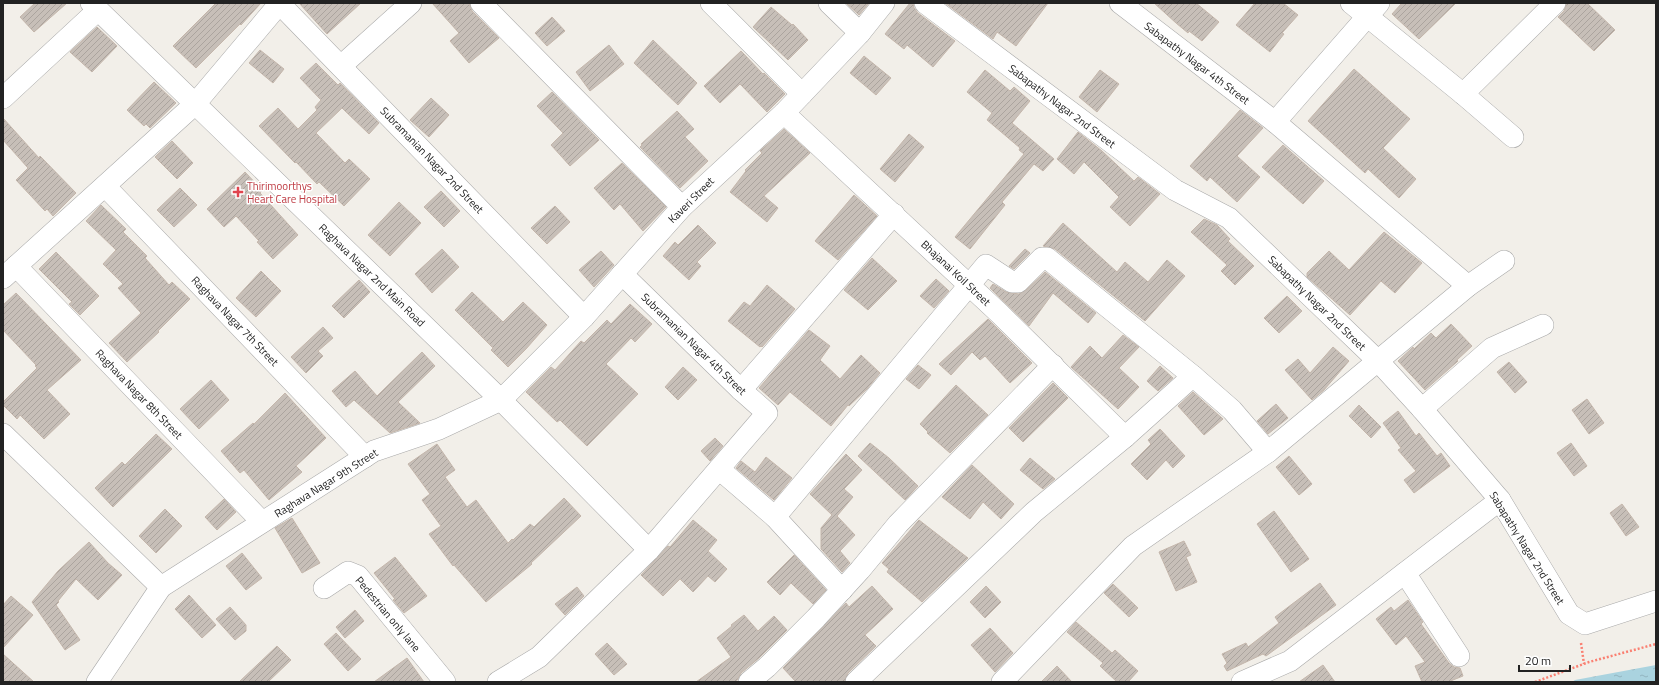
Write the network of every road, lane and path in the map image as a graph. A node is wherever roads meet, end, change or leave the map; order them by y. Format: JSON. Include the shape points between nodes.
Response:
{"nodes":[{"id":1,"x":280,"y":3,"type":"edge"},
{"id":2,"x":411,"y":3,"type":"edge"},
{"id":3,"x":481,"y":3,"type":"edge"},
{"id":4,"x":711,"y":3,"type":"edge"},
{"id":5,"x":829,"y":3,"type":"edge"},
{"id":6,"x":884,"y":3,"type":"edge"},
{"id":7,"x":925,"y":3,"type":"edge"},
{"id":8,"x":1120,"y":3,"type":"edge"},
{"id":9,"x":1351,"y":3,"type":"edge"},
{"id":10,"x":1555,"y":3,"type":"edge"},
{"id":11,"x":94,"y":6,"type":"edge"},
{"id":12,"x":1373,"y":9,"type":"edge"},
{"id":13,"x":860,"y":33,"type":"junction"},
{"id":14,"x":340,"y":66,"type":"junction"},
{"id":15,"x":802,"y":94,"type":"junction"},
{"id":16,"x":1463,"y":94,"type":"junction"},
{"id":17,"x":3,"y":98,"type":"edge"},
{"id":18,"x":195,"y":104,"type":"junction"},
{"id":19,"x":784,"y":112,"type":"junction"},
{"id":20,"x":1275,"y":122,"type":"junction"},
{"id":21,"x":1513,"y":137,"type":"dead end"},
{"id":22,"x":105,"y":186,"type":"junction"},
{"id":23,"x":682,"y":207,"type":"junction"},
{"id":24,"x":894,"y":214,"type":"junction"},
{"id":25,"x":1504,"y":261,"type":"dead end"},
{"id":26,"x":10,"y":272,"type":"edge"},
{"id":27,"x":622,"y":274,"type":"junction"},
{"id":28,"x":968,"y":284,"type":"junction"},
{"id":29,"x":1468,"y":286,"type":"junction"},
{"id":30,"x":584,"y":317,"type":"junction"},
{"id":31,"x":1543,"y":325,"type":"dead end"},
{"id":32,"x":1378,"y":361,"type":"junction"},
{"id":33,"x":1053,"y":365,"type":"junction"},
{"id":34,"x":1193,"y":376,"type":"junction"},
{"id":35,"x":741,"y":390,"type":"junction"},
{"id":36,"x":501,"y":400,"type":"junction"},
{"id":37,"x":1422,"y":409,"type":"junction"},
{"id":38,"x":3,"y":434,"type":"edge"},
{"id":39,"x":1125,"y":437,"type":"junction"},
{"id":40,"x":1268,"y":452,"type":"junction"},
{"id":41,"x":365,"y":457,"type":"junction"},
{"id":42,"x":719,"y":469,"type":"junction"},
{"id":43,"x":1500,"y":500,"type":"junction"},
{"id":44,"x":775,"y":517,"type":"junction"},
{"id":45,"x":262,"y":522,"type":"junction"},
{"id":46,"x":649,"y":550,"type":"junction"},
{"id":47,"x":1405,"y":573,"type":"junction"},
{"id":48,"x":161,"y":587,"type":"junction"},
{"id":49,"x":324,"y":588,"type":"dead end"},
{"id":50,"x":842,"y":590,"type":"junction"},
{"id":51,"x":1656,"y":601,"type":"edge"},
{"id":52,"x":1656,"y":644,"type":"edge"},
{"id":53,"x":1459,"y":656,"type":"dead end"},
{"id":54,"x":97,"y":682,"type":"edge"},
{"id":55,"x":445,"y":682,"type":"edge"},
{"id":56,"x":498,"y":682,"type":"edge"},
{"id":57,"x":749,"y":682,"type":"edge"},
{"id":58,"x":856,"y":682,"type":"edge"},
{"id":59,"x":1002,"y":682,"type":"edge"},
{"id":60,"x":1242,"y":682,"type":"edge"},
{"id":61,"x":1535,"y":682,"type":"edge"}],
"edges":[{"from":1,"to":14,"type":"street","name":"Subramanian Nagar 2nd Street"},
{"from":1,"to":18,"type":"street"},
{"from":2,"to":14,"type":"street"},
{"from":3,"to":23,"type":"street"},
{"from":4,"to":15,"type":"street"},
{"from":5,"to":13,"type":"street"},
{"from":6,"to":13,"type":"street","name":"Kaveri Street"},
{"from":7,"to":32,"type":"street","name":"Sabapathy Nagar 2nd Street","via":[[1175,190],[1229,218]]},
{"from":8,"to":20,"type":"street","name":"Sabapathy Nagar 4th Street"},
{"from":9,"to":12,"type":"street"},
{"from":10,"to":16,"type":"street"},
{"from":11,"to":17,"type":"street"},
{"from":11,"to":18,"type":"street","name":"Raghava Nagar 2nd Main Road"},
{"from":12,"to":16,"type":"street"},
{"from":12,"to":20,"type":"street"},
{"from":13,"to":15,"type":"street","name":"Kaveri Street"},
{"from":14,"to":30,"type":"street","name":"Subramanian Nagar 2nd Street"},
{"from":15,"to":19,"type":"street","name":"Kaveri Street"},
{"from":16,"to":21,"type":"street"},
{"from":18,"to":22,"type":"street"},
{"from":18,"to":36,"type":"street","name":"Raghava Nagar 2nd Main Road"},
{"from":19,"to":23,"type":"street","name":"Kaveri Street"},
{"from":19,"to":24,"type":"street","name":"Bhajanai Koil Street"},
{"from":20,"to":29,"type":"street","name":"Sabapathy Nagar 4th Street"},
{"from":22,"to":26,"type":"street"},
{"from":22,"to":41,"type":"street","name":"Raghava Nagar 7th Street"},
{"from":23,"to":27,"type":"street","name":"Kaveri Street"},
{"from":24,"to":28,"type":"street","name":"Bhajanai Koil Street"},
{"from":24,"to":35,"type":"street"},
{"from":25,"to":29,"type":"street"},
{"from":26,"to":45,"type":"street","name":"Raghava Nagar 8th Street"},
{"from":27,"to":30,"type":"street","name":"Kaveri Street"},
{"from":27,"to":35,"type":"street","name":"Subramanian Nagar 4th Street"},
{"from":28,"to":33,"type":"street","name":"Bhajanai Koil Street"},
{"from":28,"to":34,"type":"street","via":[[986,265],[1012,282],[1018,282],[1042,258],[1047,258]]},
{"from":28,"to":44,"type":"street"},
{"from":29,"to":32,"type":"street"},
{"from":30,"to":36,"type":"street","name":"Kaveri Street"},
{"from":31,"to":37,"type":"street","via":[[1492,348]]},
{"from":32,"to":37,"type":"street","name":"Sabapathy Nagar 2nd Street"},
{"from":32,"to":40,"type":"street"},
{"from":33,"to":39,"type":"street","name":"Bhajanai Koil Street"},
{"from":33,"to":50,"type":"street","via":[[898,524]]},
{"from":34,"to":39,"type":"street"},
{"from":34,"to":40,"type":"street","via":[[1232,410]]},
{"from":35,"to":42,"type":"street","name":"Subramanian Nagar 4th Street","via":[[767,413]]},
{"from":36,"to":41,"type":"street","name":"Raghava Nagar 9th Street","via":[[439,429],[374,451]]},
{"from":36,"to":46,"type":"street","name":"Raghava Nagar 2nd Main Road"},
{"from":37,"to":43,"type":"street","name":"Sabapathy Nagar 2nd Street"},
{"from":38,"to":48,"type":"street"},
{"from":39,"to":58,"type":"street","via":[[1034,512]]},
{"from":40,"to":59,"type":"street","via":[[1134,546]]},
{"from":41,"to":45,"type":"street","name":"Raghava Nagar 9th Street"},
{"from":42,"to":44,"type":"street"},
{"from":42,"to":46,"type":"street"},
{"from":43,"to":47,"type":"street"},
{"from":43,"to":51,"type":"street","name":"Sabapathy Nagar 2nd Street","via":[[1569,614],[1586,624]]},
{"from":44,"to":50,"type":"street"},
{"from":45,"to":48,"type":"street","name":"Raghava Nagar 9th Street"},
{"from":46,"to":56,"type":"street","via":[[539,657]]},
{"from":47,"to":53,"type":"street"},
{"from":47,"to":60,"type":"street","via":[[1290,661]]},
{"from":48,"to":54,"type":"street"},
{"from":49,"to":55,"type":"street","name":"Pedestrian only lane","via":[[348,572],[358,576]]},
{"from":50,"to":57,"type":"street"},
{"from":52,"to":61,"type":"path","via":[[1589,662]]}]}
